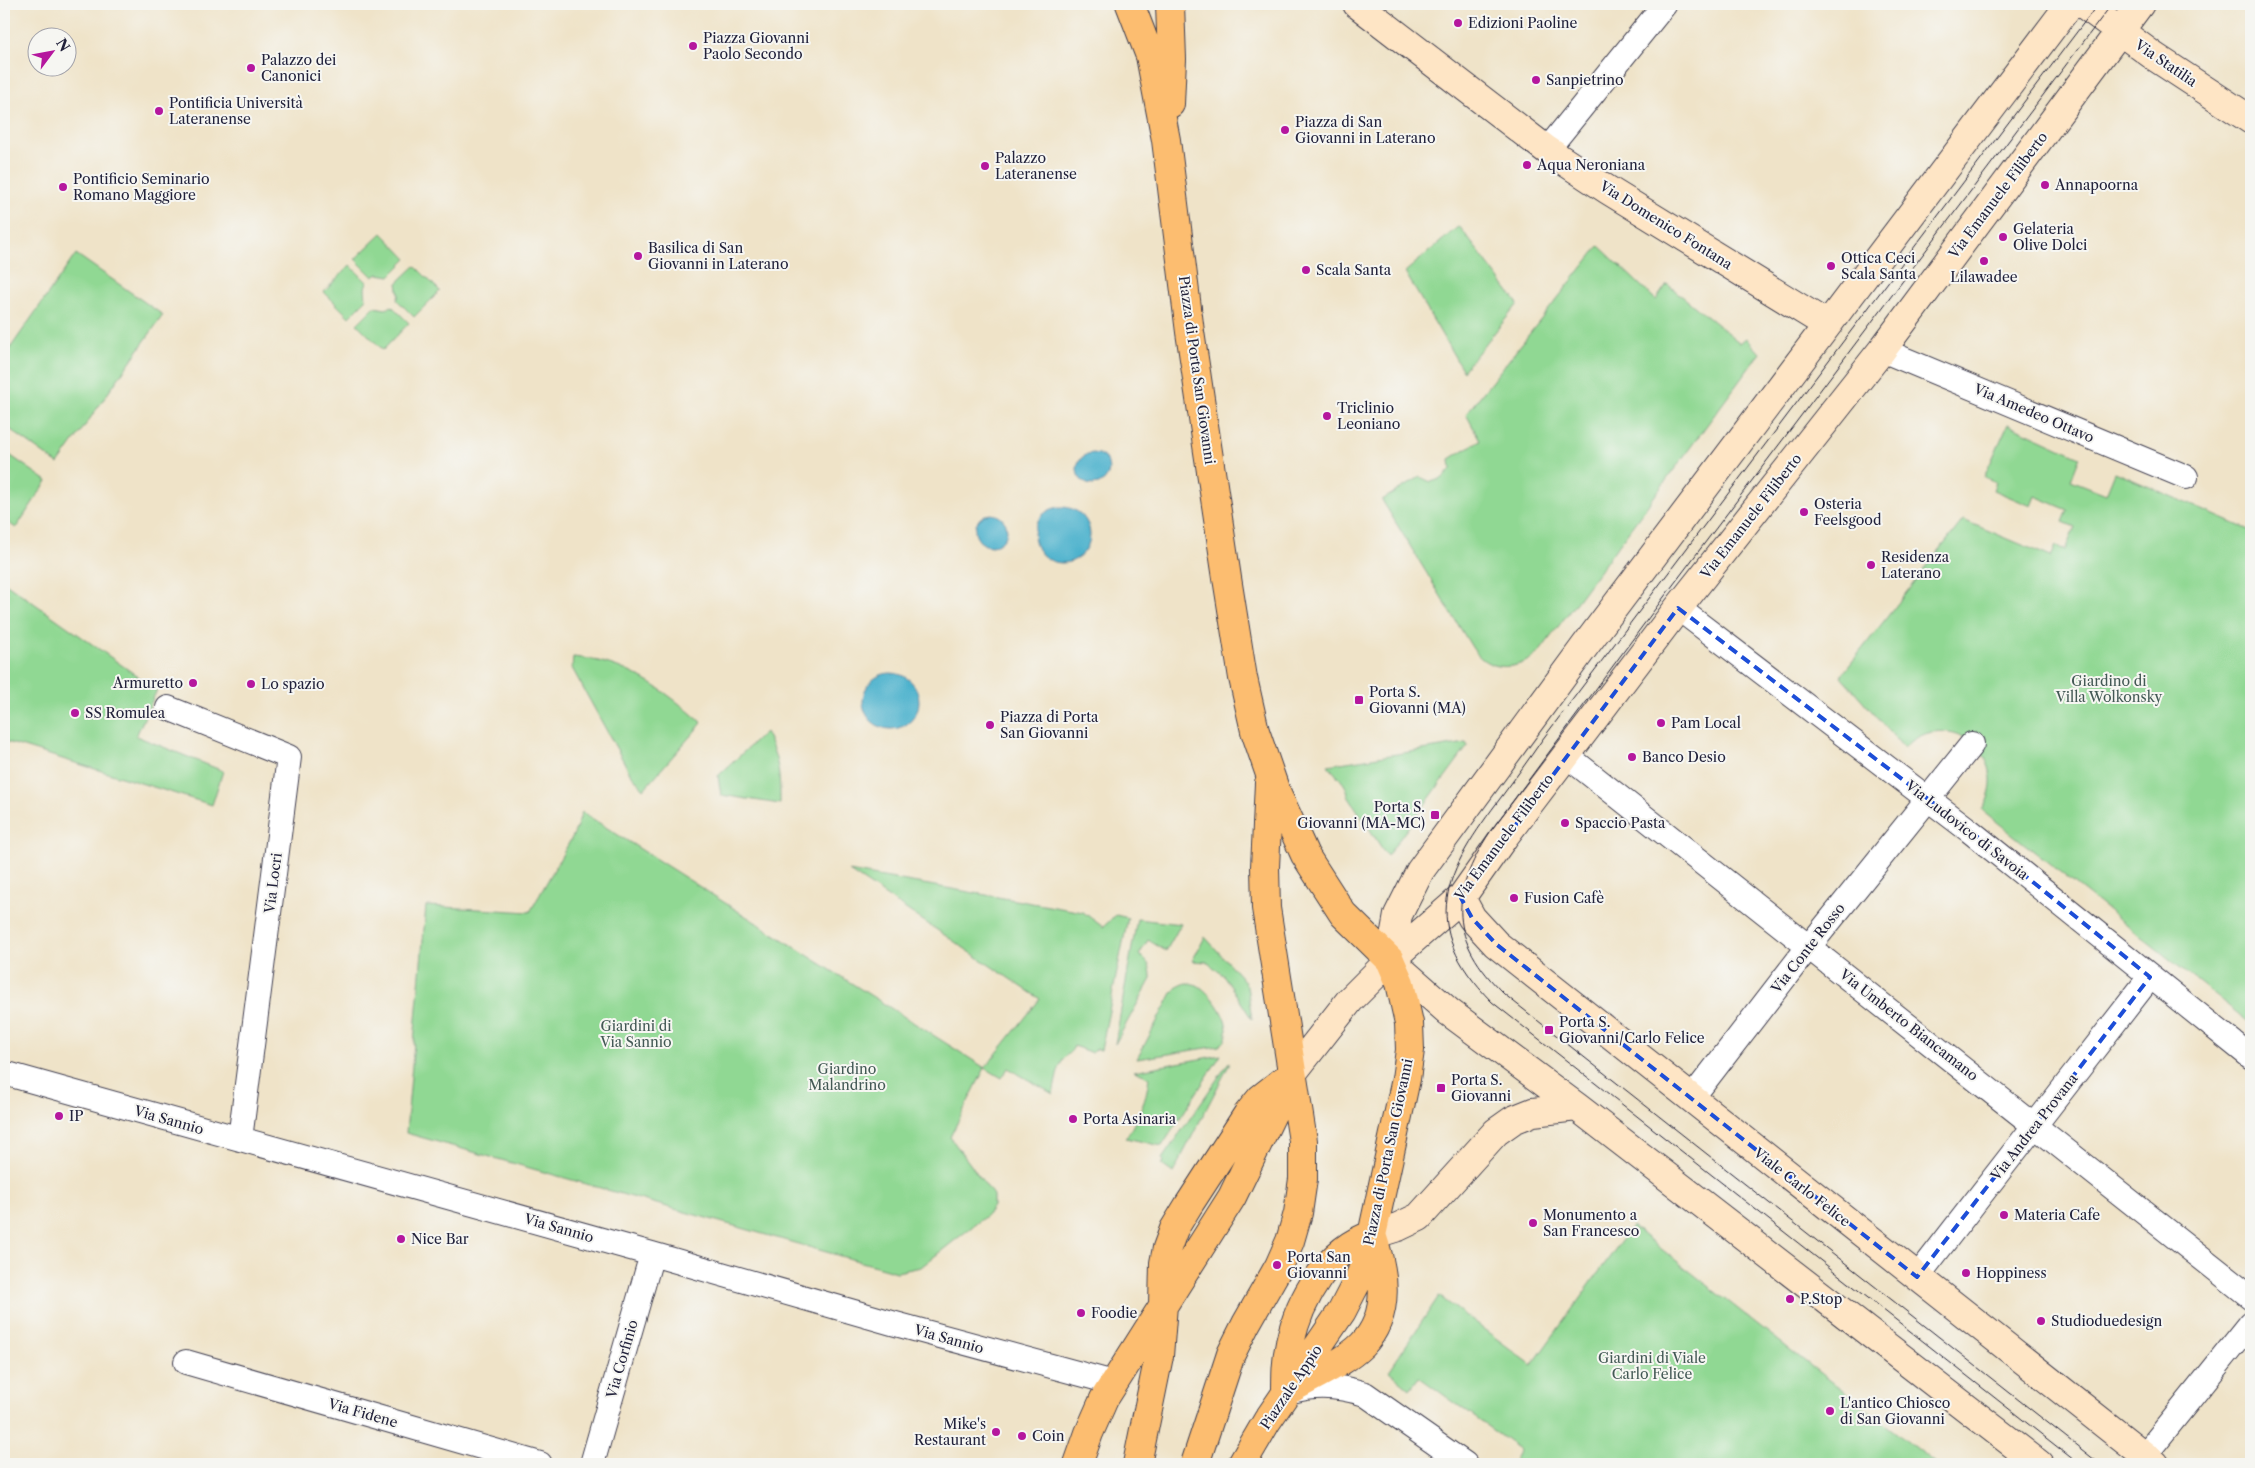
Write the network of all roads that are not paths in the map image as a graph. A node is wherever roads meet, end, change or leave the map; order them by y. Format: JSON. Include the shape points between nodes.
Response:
{"nodes":[{"id":1,"x":1130,"y":4,"type":"edge"},
{"id":2,"x":1170,"y":4,"type":"edge"},
{"id":3,"x":1357,"y":4,"type":"edge"},
{"id":4,"x":1665,"y":4,"type":"edge"},
{"id":5,"x":2070,"y":4,"type":"edge"},
{"id":6,"x":2083,"y":4,"type":"edge"},
{"id":7,"x":2140,"y":4,"type":"edge"},
{"id":8,"x":2120,"y":32,"type":"junction"},
{"id":9,"x":2251,"y":120,"type":"edge"},
{"id":10,"x":1166,"y":140,"type":"junction"},
{"id":11,"x":1547,"y":150,"type":"junction"},
{"id":12,"x":1826,"y":324,"type":"junction"},
{"id":13,"x":1882,"y":350,"type":"junction"},
{"id":14,"x":2186,"y":477,"type":"dead end"},
{"id":15,"x":1678,"y":608,"type":"junction"},
{"id":16,"x":168,"y":708,"type":"dead end"},
{"id":17,"x":1972,"y":744,"type":"dead end"},
{"id":18,"x":1566,"y":755,"type":"junction"},
{"id":19,"x":1269,"y":774,"type":"junction"},
{"id":20,"x":1926,"y":798,"type":"junction"},
{"id":21,"x":1461,"y":898,"type":"junction"},
{"id":22,"x":1810,"y":946,"type":"junction"},
{"id":23,"x":1390,"y":960,"type":"junction"},
{"id":24,"x":2150,"y":977,"type":"junction"},
{"id":25,"x":2251,"y":1057,"type":"edge"},
{"id":26,"x":4,"y":1073,"type":"edge"},
{"id":27,"x":1291,"y":1075,"type":"junction"},
{"id":28,"x":1691,"y":1099,"type":"junction"},
{"id":29,"x":1577,"y":1107,"type":"junction"},
{"id":30,"x":2036,"y":1126,"type":"junction"},
{"id":31,"x":240,"y":1139,"type":"junction"},
{"id":32,"x":1372,"y":1235,"type":"junction"},
{"id":33,"x":652,"y":1254,"type":"junction"},
{"id":34,"x":1917,"y":1277,"type":"junction"},
{"id":35,"x":2251,"y":1297,"type":"edge"},
{"id":36,"x":1163,"y":1305,"type":"junction"},
{"id":37,"x":1342,"y":1311,"type":"joint"},
{"id":38,"x":2251,"y":1323,"type":"edge"},
{"id":39,"x":186,"y":1362,"type":"dead end"},
{"id":40,"x":1114,"y":1383,"type":"junction"},
{"id":41,"x":1286,"y":1393,"type":"junction"},
{"id":42,"x":2150,"y":1460,"type":"edge"},
{"id":43,"x":540,"y":1464,"type":"edge"},
{"id":44,"x":592,"y":1464,"type":"edge"},
{"id":45,"x":1078,"y":1464,"type":"edge"},
{"id":46,"x":1137,"y":1464,"type":"edge"},
{"id":47,"x":1195,"y":1464,"type":"edge"},
{"id":48,"x":1242,"y":1464,"type":"edge"},
{"id":49,"x":1465,"y":1464,"type":"edge"},
{"id":50,"x":2039,"y":1464,"type":"edge"}],
"edges":[{"from":1,"to":10,"type":"main road","via":[[1150,56]]},
{"from":2,"to":10,"type":"main road","via":[[1172,78]]},
{"from":3,"to":11,"type":"main road","name":"Via Domenico Fontana"},
{"from":4,"to":11,"type":"street"},
{"from":5,"to":12,"type":"main road"},
{"from":6,"to":8,"type":"main road","name":"Via Statilia"},
{"from":7,"to":8,"type":"main road","name":"Via Emanuele Filiberto"},
{"from":8,"to":9,"type":"main road","name":"Via Statilia"},
{"from":8,"to":13,"type":"main road","name":"Via Emanuele Filiberto"},
{"from":10,"to":19,"type":"main road","name":"Piazza di Porta San Giovanni","via":[[1190,332],[1242,669],[1255,731]]},
{"from":11,"to":12,"type":"main road","name":"Via Domenico Fontana"},
{"from":12,"to":23,"type":"main road","via":[[1420,872],[1398,915]]},
{"from":13,"to":14,"type":"street","name":"Via Amedeo Ottavo"},
{"from":13,"to":15,"type":"main road","name":"Via Emanuele Filiberto"},
{"from":15,"to":18,"type":"main road","name":"Via Emanuele Filiberto"},
{"from":15,"to":20,"type":"street","name":"Via Ludovico di Savoia"},
{"from":16,"to":31,"type":"street","name":"Via Locri","via":[[289,757]]},
{"from":17,"to":20,"type":"street","name":"Via Conte Rosso"},
{"from":18,"to":21,"type":"main road","name":"Via Emanuele Filiberto"},
{"from":18,"to":22,"type":"street","name":"Via Umberto Biancamano"},
{"from":19,"to":23,"type":"main road","name":"Piazza di Porta San Giovanni","via":[[1294,835],[1321,883],[1351,923]]},
{"from":19,"to":27,"type":"main road","name":"Piazza di Porta San Giovanni","via":[[1265,902]]},
{"from":20,"to":22,"type":"street","name":"Via Conte Rosso"},
{"from":20,"to":24,"type":"street","name":"Via Ludovico di Savoia"},
{"from":21,"to":23,"type":"main road","name":"Via Emanuele Filiberto"},
{"from":21,"to":28,"type":"main road","name":"Viale Carlo Felice","via":[[1472,918],[1496,944]]},
{"from":22,"to":28,"type":"street","name":"Via Conte Rosso"},
{"from":22,"to":30,"type":"street","name":"Via Umberto Biancamano"},
{"from":23,"to":27,"type":"main road","via":[[1350,1000]]},
{"from":23,"to":29,"type":"main road","name":"Piazza di Porta San Giovanni","via":[[1448,1012]]},
{"from":23,"to":32,"type":"main road","name":"Piazza di Porta San Giovanni","via":[[1406,1003],[1410,1050]]},
{"from":24,"to":25,"type":"street","name":"Via Ludovico di Savoia"},
{"from":24,"to":30,"type":"street","name":"Via Andrea Provana"},
{"from":26,"to":31,"type":"street","name":"Via Sannio"},
{"from":27,"to":36,"type":"main road","via":[[1232,1197]]},
{"from":27,"to":36,"type":"main road","via":[[1268,1091],[1247,1115],[1174,1230],[1164,1263]]},
{"from":27,"to":47,"type":"main road","name":"Piazza di Porta San Giovanni","via":[[1304,1154],[1298,1213],[1285,1253],[1231,1354]]},
{"from":28,"to":34,"type":"main road","name":"Viale Carlo Felice"},
{"from":29,"to":32,"type":"main road","via":[[1533,1112],[1505,1124],[1419,1217],[1398,1228]]},
{"from":29,"to":50,"type":"main road"},
{"from":30,"to":34,"type":"street","name":"Via Andrea Provana"},
{"from":30,"to":35,"type":"street","name":"Via Umberto Biancamano"},
{"from":31,"to":33,"type":"street","name":"Via Sannio"},
{"from":32,"to":37,"type":"main road","name":"Piazza di Porta San Giovanni","via":[[1361,1274]]},
{"from":32,"to":41,"type":"main road","via":[[1355,1242],[1338,1256],[1303,1304],[1290,1342]]},
{"from":32,"to":41,"type":"main road","via":[[1382,1268],[1383,1288],[1380,1312],[1372,1331],[1348,1356]]},
{"from":33,"to":40,"type":"street","name":"Via Sannio"},
{"from":33,"to":44,"type":"street","name":"Via Corfinio"},
{"from":34,"to":42,"type":"main road","name":"Viale Carlo Felice"},
{"from":36,"to":40,"type":"main road"},
{"from":36,"to":46,"type":"main road","via":[[1159,1356]]},
{"from":37,"to":41,"type":"main road","name":"Piazzale Appio"},
{"from":38,"to":42,"type":"street"},
{"from":39,"to":43,"type":"street","name":"Via Fidene"},
{"from":40,"to":45,"type":"main road","via":[[1095,1418]]},
{"from":41,"to":48,"type":"main road","name":"Piazzale Appio"},
{"from":41,"to":49,"type":"street","via":[[1322,1386],[1365,1394]]}]}
